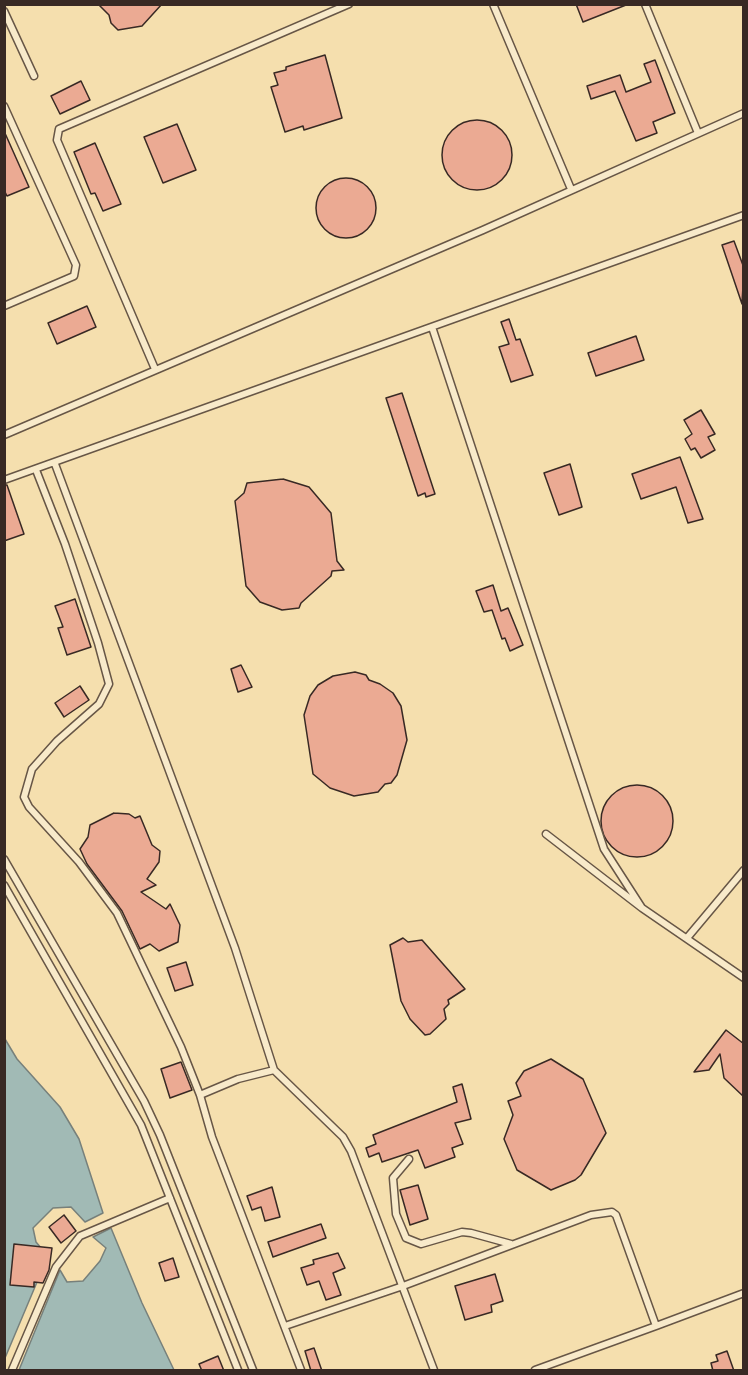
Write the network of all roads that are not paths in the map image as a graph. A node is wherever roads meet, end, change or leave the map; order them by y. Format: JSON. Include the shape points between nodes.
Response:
{"nodes":[{"id":1,"x":349,"y":4,"type":"edge"},
{"id":2,"x":494,"y":4,"type":"edge"},
{"id":3,"x":645,"y":4,"type":"edge"},
{"id":4,"x":4,"y":10,"type":"edge"},
{"id":5,"x":34,"y":76,"type":"dead end"},
{"id":6,"x":4,"y":106,"type":"edge"},
{"id":7,"x":744,"y":113,"type":"edge"},
{"id":8,"x":698,"y":133,"type":"junction"},
{"id":9,"x":571,"y":189,"type":"junction"},
{"id":10,"x":743,"y":218,"type":"edge"},
{"id":11,"x":4,"y":306,"type":"edge"},
{"id":12,"x":432,"y":327,"type":"junction"},
{"id":13,"x":155,"y":369,"type":"junction"},
{"id":14,"x":4,"y":435,"type":"edge"},
{"id":15,"x":55,"y":464,"type":"junction"},
{"id":16,"x":36,"y":470,"type":"junction"},
{"id":17,"x":4,"y":480,"type":"edge"},
{"id":18,"x":546,"y":834,"type":"dead end"},
{"id":19,"x":4,"y":859,"type":"edge"},
{"id":20,"x":744,"y":870,"type":"edge"},
{"id":21,"x":4,"y":885,"type":"edge"},
{"id":22,"x":642,"y":908,"type":"junction"},
{"id":23,"x":687,"y":938,"type":"junction"},
{"id":24,"x":744,"y":978,"type":"edge"},
{"id":25,"x":274,"y":1070,"type":"junction"},
{"id":26,"x":200,"y":1095,"type":"junction"},
{"id":27,"x":409,"y":1159,"type":"dead end"},
{"id":28,"x":170,"y":1198,"type":"junction"},
{"id":29,"x":512,"y":1245,"type":"junction"},
{"id":30,"x":403,"y":1286,"type":"junction"},
{"id":31,"x":744,"y":1293,"type":"edge"},
{"id":32,"x":285,"y":1326,"type":"junction"},
{"id":33,"x":656,"y":1326,"type":"junction"},
{"id":34,"x":12,"y":1371,"type":"edge"},
{"id":35,"x":238,"y":1371,"type":"edge"},
{"id":36,"x":253,"y":1371,"type":"edge"},
{"id":37,"x":301,"y":1371,"type":"edge"},
{"id":38,"x":434,"y":1371,"type":"edge"},
{"id":39,"x":535,"y":1371,"type":"edge"}],
"edges":[{"from":1,"to":13,"type":"lane","via":[[59,129],[57,140]]},
{"from":2,"to":9,"type":"lane"},
{"from":3,"to":8,"type":"lane"},
{"from":4,"to":5,"type":"lane"},
{"from":6,"to":11,"type":"lane","via":[[76,265],[74,276]]},
{"from":7,"to":8,"type":"lane"},
{"from":8,"to":9,"type":"lane"},
{"from":9,"to":13,"type":"lane"},
{"from":10,"to":12,"type":"lane"},
{"from":12,"to":15,"type":"lane"},
{"from":12,"to":22,"type":"lane","via":[[604,849]]},
{"from":13,"to":14,"type":"lane"},
{"from":15,"to":16,"type":"lane"},
{"from":15,"to":25,"type":"lane","via":[[235,948]]},
{"from":16,"to":17,"type":"lane"},
{"from":16,"to":26,"type":"lane","via":[[65,544],[109,684],[99,704],[32,769],[24,797],[80,862],[117,913],[182,1047]]},
{"from":18,"to":22,"type":"lane"},
{"from":19,"to":36,"type":"lane","via":[[152,1118]]},
{"from":20,"to":23,"type":"lane"},
{"from":21,"to":28,"type":"lane","via":[[141,1125]]},
{"from":22,"to":23,"type":"lane"},
{"from":23,"to":24,"type":"lane"},
{"from":25,"to":26,"type":"lane"},
{"from":25,"to":30,"type":"lane","via":[[330,1123],[351,1151]]},
{"from":26,"to":32,"type":"lane","via":[[212,1137]]},
{"from":27,"to":29,"type":"lane","via":[[393,1178],[396,1214],[406,1238],[421,1244],[462,1232]]},
{"from":28,"to":34,"type":"lane","via":[[80,1236],[56,1267]]},
{"from":28,"to":35,"type":"lane"},
{"from":29,"to":30,"type":"lane"},
{"from":29,"to":33,"type":"lane","via":[[591,1215],[612,1212]]},
{"from":30,"to":32,"type":"lane"},
{"from":30,"to":38,"type":"lane"},
{"from":31,"to":33,"type":"lane"},
{"from":32,"to":37,"type":"lane"},
{"from":33,"to":39,"type":"lane"}]}
